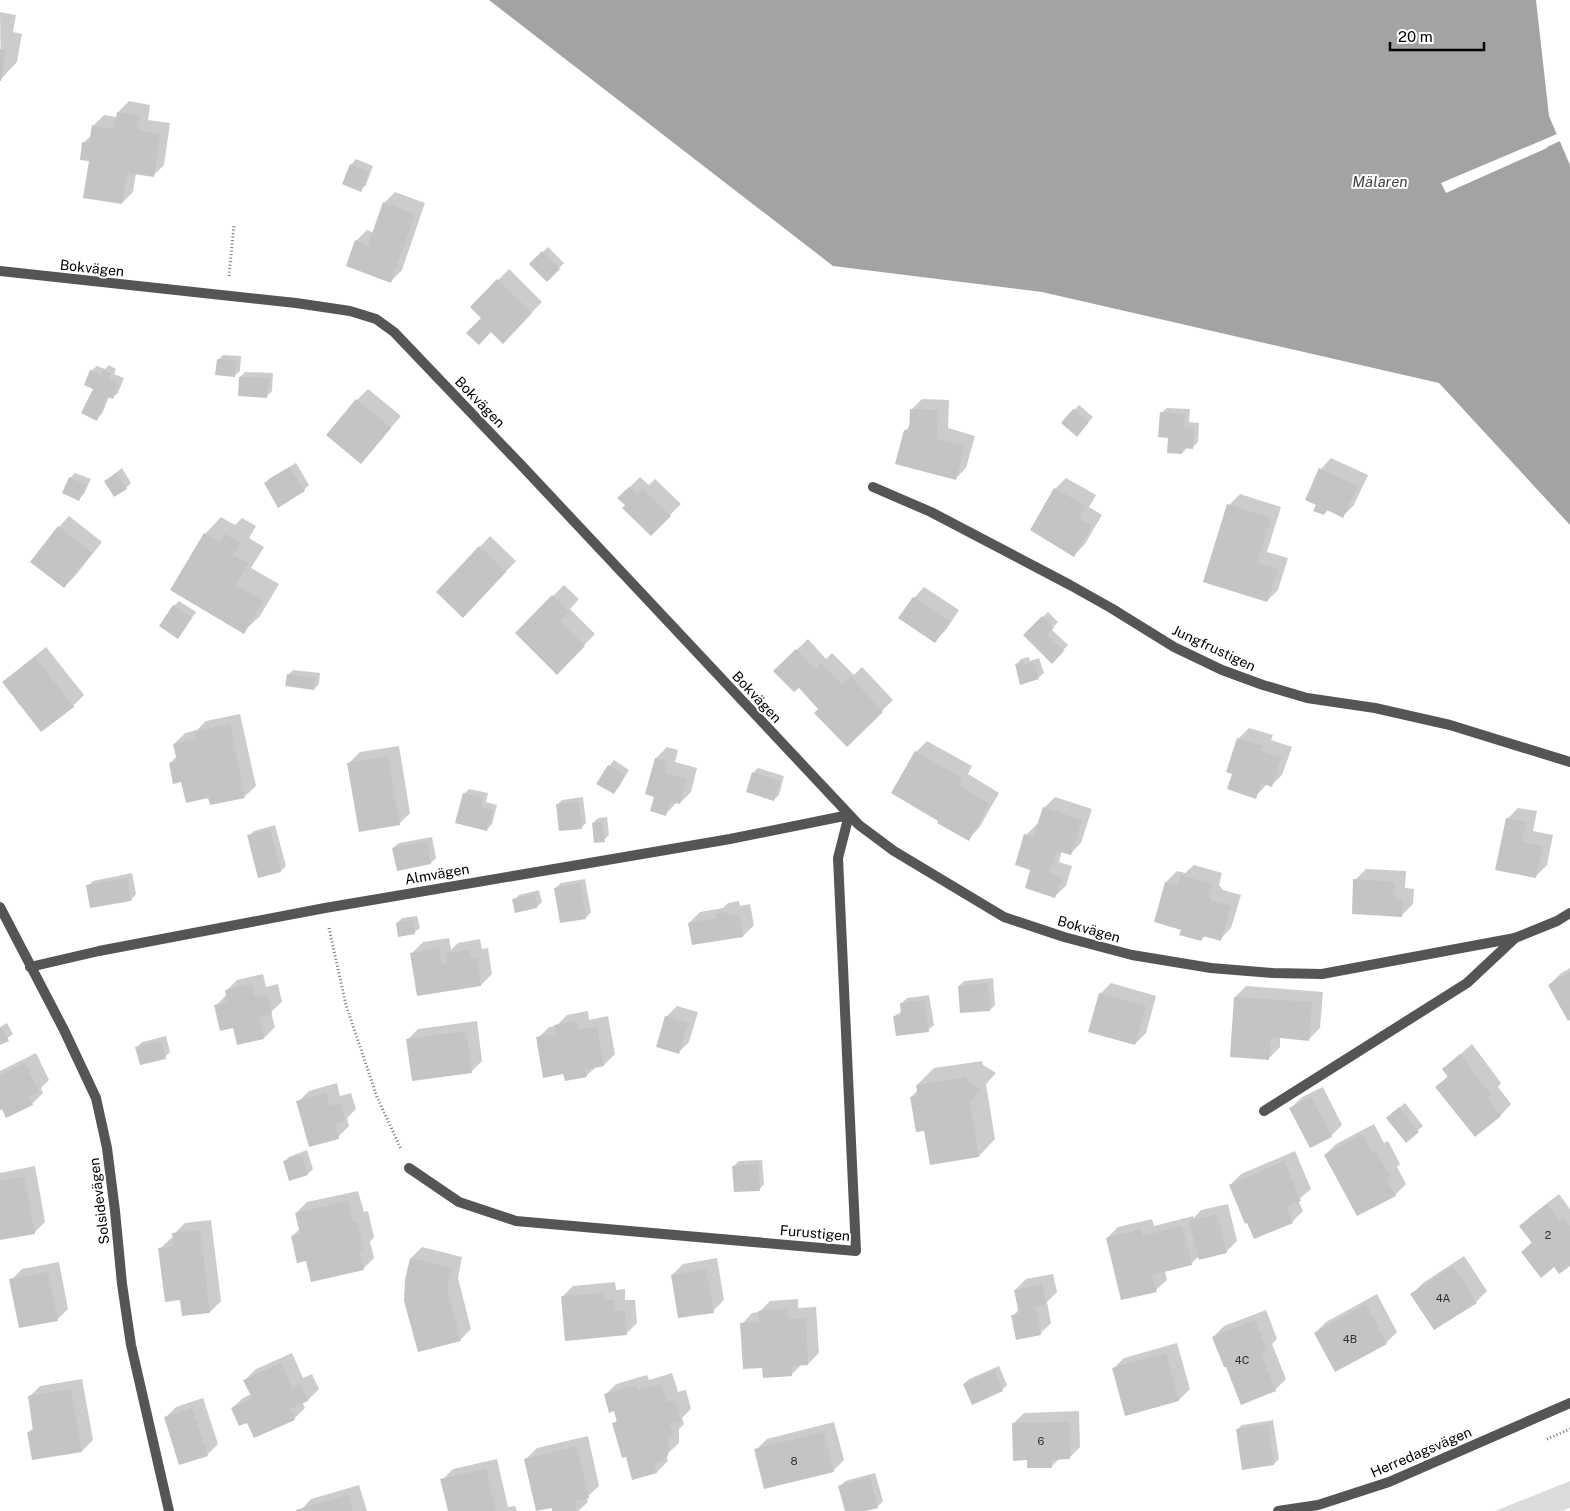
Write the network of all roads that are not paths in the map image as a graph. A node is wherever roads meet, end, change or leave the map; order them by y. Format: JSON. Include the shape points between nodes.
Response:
{"nodes":[{"id":1,"x":0,"y":271,"type":"edge"},
{"id":2,"x":873,"y":487,"type":"dead end"},
{"id":3,"x":1570,"y":762,"type":"edge"},
{"id":4,"x":849,"y":815,"type":"junction"},
{"id":5,"x":0,"y":907,"type":"edge"},
{"id":6,"x":1570,"y":913,"type":"edge"},
{"id":7,"x":1515,"y":938,"type":"junction"},
{"id":8,"x":30,"y":967,"type":"junction"},
{"id":9,"x":1264,"y":1111,"type":"dead end"},
{"id":10,"x":409,"y":1168,"type":"road end"},
{"id":11,"x":1570,"y":1403,"type":"edge"},
{"id":12,"x":169,"y":1511,"type":"edge"},
{"id":13,"x":1278,"y":1511,"type":"edge"}],
"edges":[{"from":1,"to":4,"type":"street","name":"Bokvägen","via":[[296,303],[350,311],[376,319],[394,332],[523,467]]},
{"from":2,"to":3,"type":"street","name":"Jungfrustigen","via":[[931,512],[1070,585],[1174,647],[1222,670],[1307,698],[1375,708],[1450,725]]},
{"from":4,"to":7,"type":"street","name":"Bokvägen","via":[[894,851],[1004,917],[1132,955],[1211,968],[1273,974],[1322,974]]},
{"from":4,"to":8,"type":"street","name":"Almvägen","via":[[730,839],[325,908]]},
{"from":4,"to":10,"type":"street","name":"Furustigen","via":[[838,858],[856,1251],[516,1221],[459,1202]]},
{"from":5,"to":8,"type":"street","name":"Solsidevägen"},
{"from":6,"to":7,"type":"street","name":"Bokvägen"},
{"from":7,"to":9,"type":"street","via":[[1467,983]]},
{"from":8,"to":12,"type":"street","name":"Solsidevägen","via":[[96,1098],[107,1148],[130,1345]]},
{"from":11,"to":13,"type":"street","name":"Herredagsvägen","via":[[1389,1482],[1318,1505]]}]}
